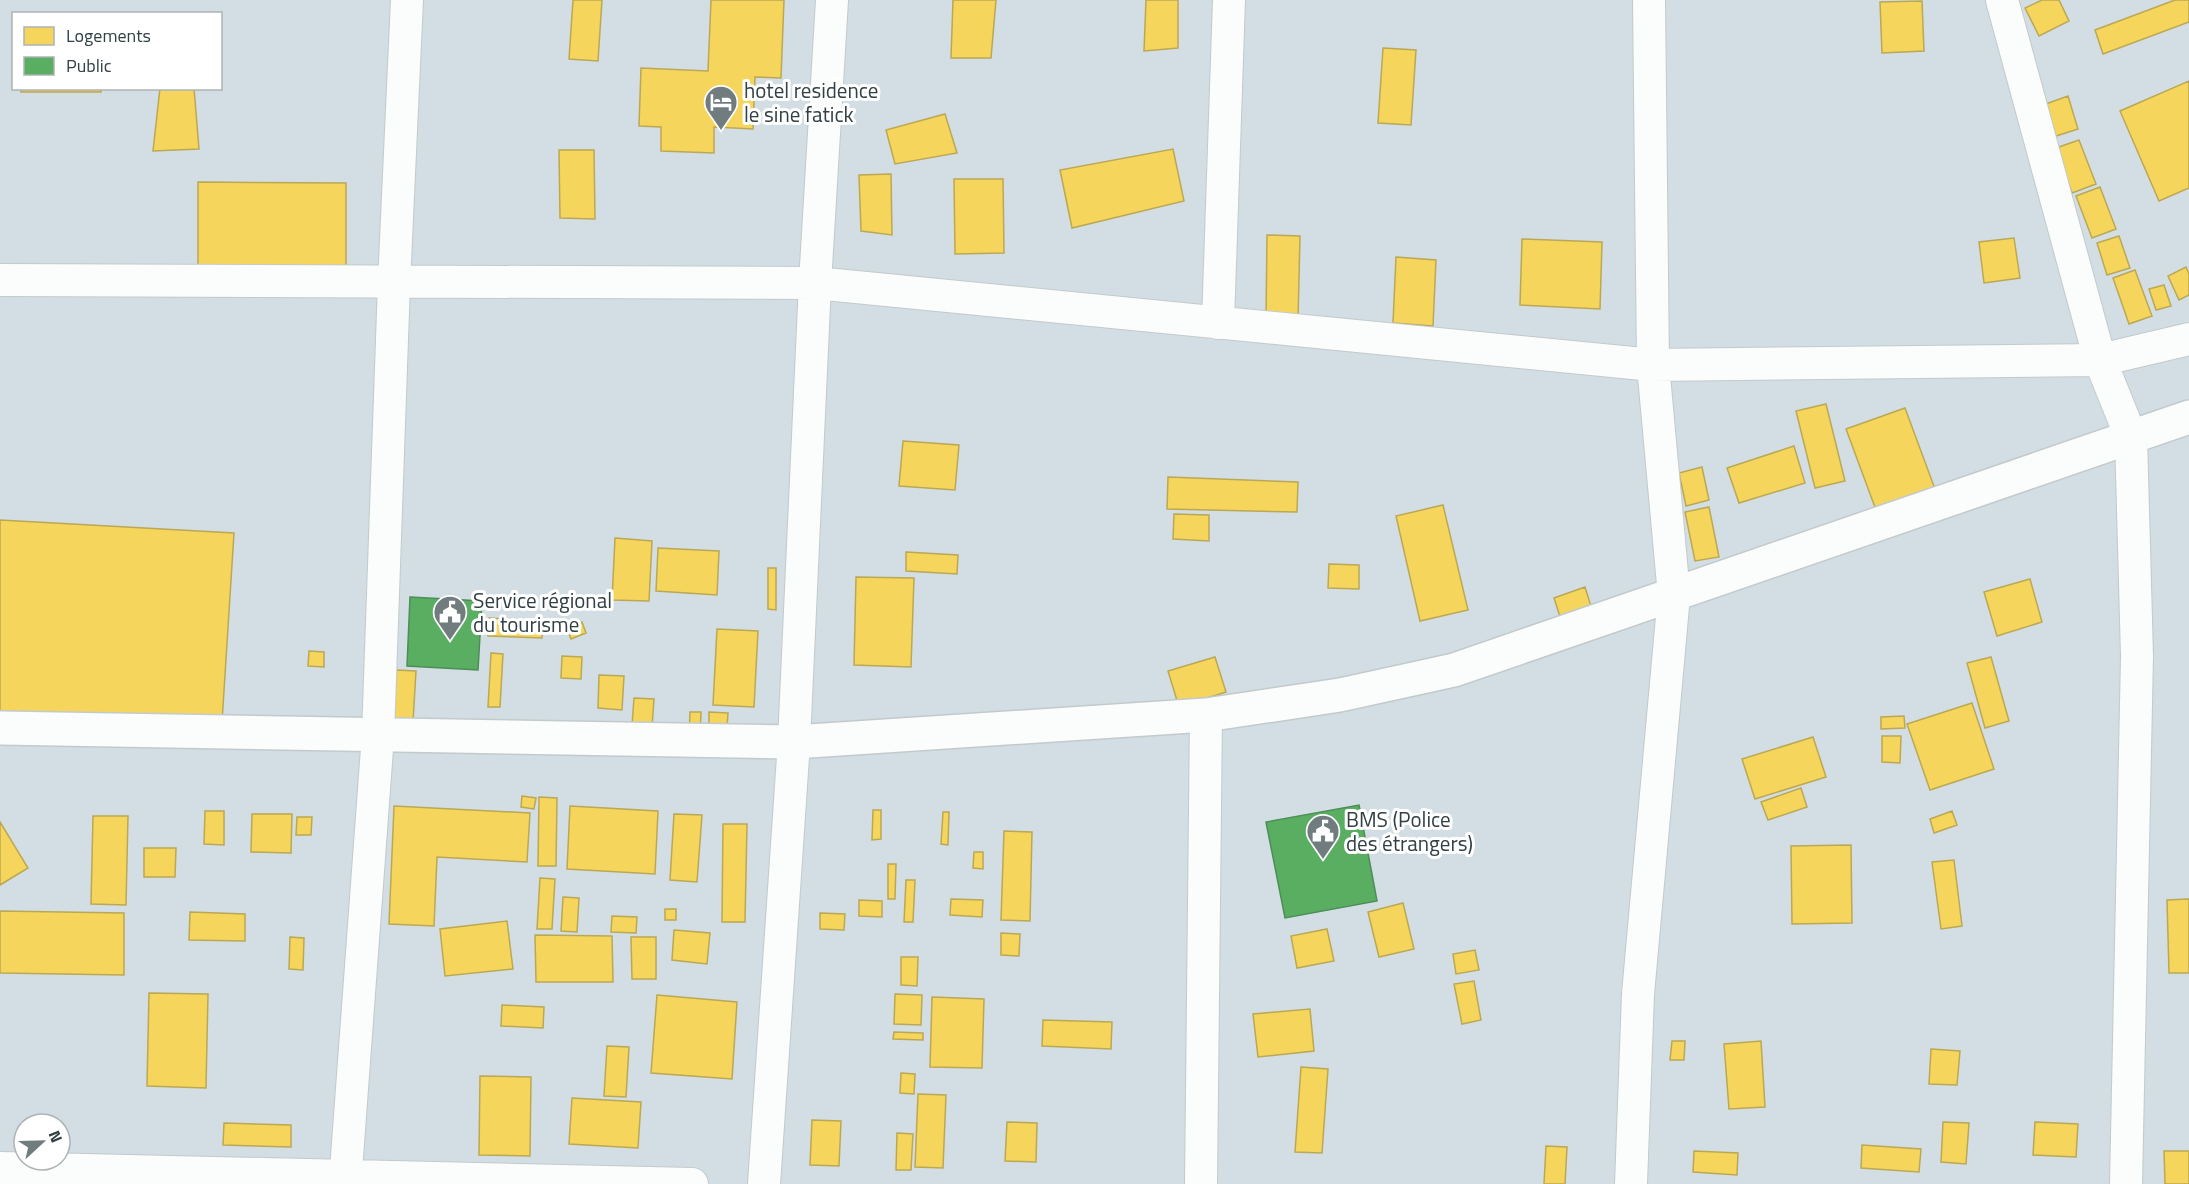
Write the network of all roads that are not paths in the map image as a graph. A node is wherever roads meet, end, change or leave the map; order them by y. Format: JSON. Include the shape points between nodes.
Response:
{"nodes":[{"id":1,"x":406,"y":0,"type":"edge"},
{"id":2,"x":832,"y":0,"type":"edge"},
{"id":3,"x":1229,"y":0,"type":"edge"},
{"id":4,"x":1649,"y":0,"type":"edge"},
{"id":5,"x":2002,"y":0,"type":"edge"},
{"id":6,"x":0,"y":280,"type":"edge"},
{"id":7,"x":394,"y":283,"type":"junction"},
{"id":8,"x":815,"y":284,"type":"junction"},
{"id":9,"x":1218,"y":323,"type":"junction"},
{"id":10,"x":2189,"y":339,"type":"edge"},
{"id":11,"x":2100,"y":360,"type":"junction"},
{"id":12,"x":1653,"y":365,"type":"junction"},
{"id":13,"x":2189,"y":417,"type":"edge"},
{"id":14,"x":2131,"y":437,"type":"junction"},
{"id":15,"x":1674,"y":595,"type":"junction"},
{"id":16,"x":1206,"y":715,"type":"junction"},
{"id":17,"x":0,"y":728,"type":"edge"},
{"id":18,"x":378,"y":735,"type":"junction"},
{"id":19,"x":794,"y":742,"type":"junction"},
{"id":20,"x":0,"y":1168,"type":"edge"},
{"id":21,"x":345,"y":1180,"type":"edge"},
{"id":22,"x":692,"y":1184,"type":"edge"},
{"id":23,"x":764,"y":1184,"type":"edge"},
{"id":24,"x":1201,"y":1184,"type":"edge"},
{"id":25,"x":1631,"y":1184,"type":"edge"},
{"id":26,"x":2126,"y":1184,"type":"edge"}],
"edges":[{"from":1,"to":7,"type":"street"},
{"from":2,"to":8,"type":"street"},
{"from":3,"to":9,"type":"street"},
{"from":4,"to":12,"type":"street"},
{"from":5,"to":11,"type":"street"},
{"from":6,"to":7,"type":"street"},
{"from":7,"to":8,"type":"street"},
{"from":7,"to":18,"type":"street"},
{"from":8,"to":9,"type":"street"},
{"from":8,"to":19,"type":"street"},
{"from":9,"to":12,"type":"street"},
{"from":10,"to":11,"type":"street"},
{"from":11,"to":12,"type":"street"},
{"from":11,"to":14,"type":"street"},
{"from":12,"to":15,"type":"street"},
{"from":13,"to":14,"type":"street"},
{"from":14,"to":15,"type":"street"},
{"from":14,"to":26,"type":"street","via":[[2137,656]]},
{"from":15,"to":16,"type":"street","via":[[1454,670],[1340,695]]},
{"from":15,"to":25,"type":"street","via":[[1638,994]]},
{"from":16,"to":19,"type":"street"},
{"from":16,"to":24,"type":"street"},
{"from":17,"to":18,"type":"street"},
{"from":18,"to":19,"type":"street"},
{"from":18,"to":21,"type":"street"},
{"from":19,"to":23,"type":"street"},
{"from":20,"to":21,"type":"street"},
{"from":21,"to":22,"type":"street"}]}
